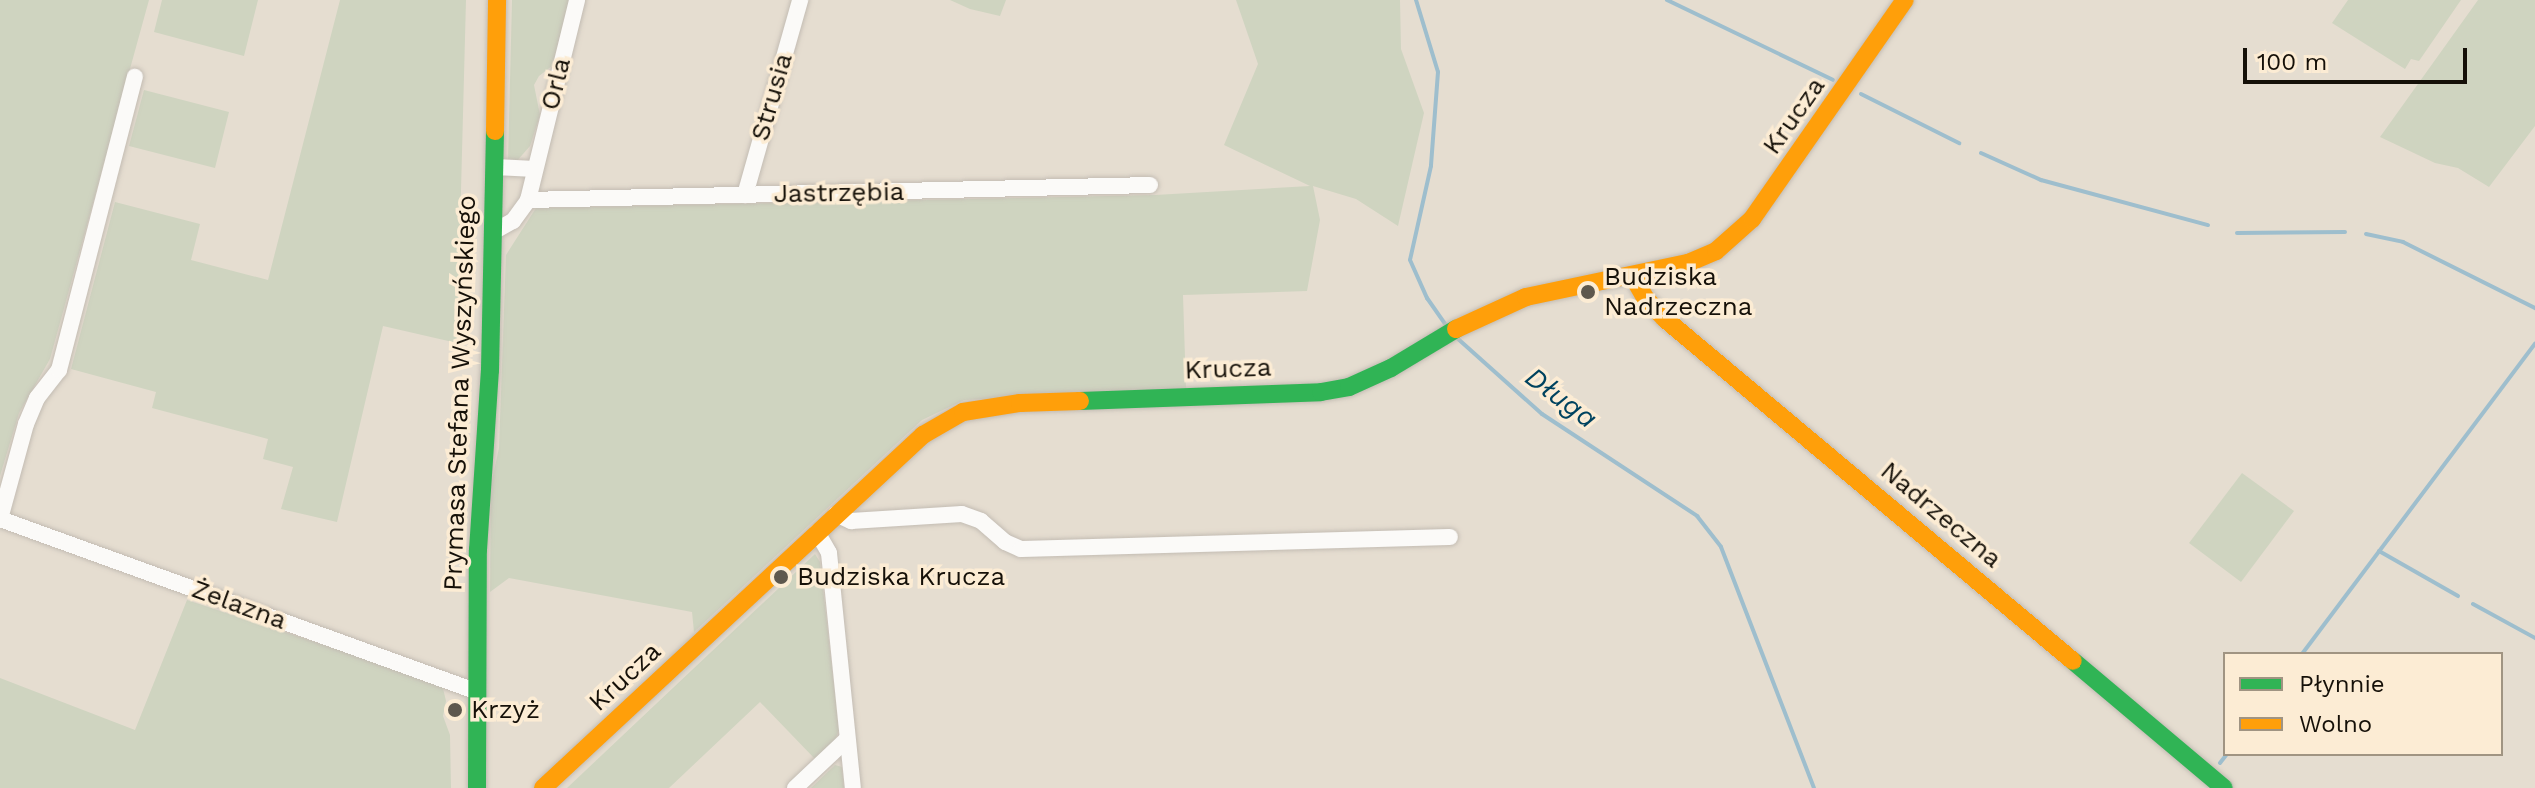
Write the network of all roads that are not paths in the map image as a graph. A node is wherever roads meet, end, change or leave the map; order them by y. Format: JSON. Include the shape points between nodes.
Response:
{"nodes":[{"id":1,"x":497,"y":0,"type":"edge"},
{"id":2,"x":577,"y":0,"type":"edge"},
{"id":3,"x":800,"y":0,"type":"edge"},
{"id":4,"x":1905,"y":0,"type":"edge"},
{"id":5,"x":135,"y":77,"type":"dead end"},
{"id":6,"x":495,"y":167,"type":"junction"},
{"id":7,"x":535,"y":169,"type":"junction"},
{"id":8,"x":1150,"y":185,"type":"dead end"},
{"id":9,"x":745,"y":195,"type":"junction"},
{"id":10,"x":528,"y":200,"type":"junction"},
{"id":11,"x":493,"y":232,"type":"junction"},
{"id":12,"x":1632,"y":275,"type":"junction"},
{"id":13,"x":836,"y":514,"type":"junction"},
{"id":14,"x":0,"y":519,"type":"edge"},
{"id":15,"x":817,"y":532,"type":"junction"},
{"id":16,"x":1450,"y":537,"type":"dead end"},
{"id":17,"x":478,"y":692,"type":"junction"},
{"id":18,"x":847,"y":739,"type":"junction"},
{"id":19,"x":477,"y":788,"type":"edge"},
{"id":20,"x":543,"y":788,"type":"edge"},
{"id":21,"x":795,"y":788,"type":"edge"},
{"id":22,"x":853,"y":788,"type":"edge"},
{"id":23,"x":2224,"y":788,"type":"edge"}],
"edges":[{"from":1,"to":6,"type":"street","name":"Prymasa Stefana Wyszyńskiego"},
{"from":2,"to":7,"type":"street","name":"Orla"},
{"from":3,"to":9,"type":"street","name":"Strusia"},
{"from":4,"to":12,"type":"street","name":"Krucza","via":[[1740,232],[1700,258]]},
{"from":5,"to":14,"type":"street","via":[[59,370],[37,398],[26,424]]},
{"from":6,"to":7,"type":"street"},
{"from":6,"to":11,"type":"street","name":"Prymasa Stefana Wyszyńskiego"},
{"from":7,"to":10,"type":"street","name":"Orla"},
{"from":8,"to":9,"type":"street","name":"Jastrzębia"},
{"from":9,"to":10,"type":"street","name":"Jastrzębia"},
{"from":10,"to":11,"type":"street","via":[[513,221]]},
{"from":11,"to":17,"type":"street","name":"Prymasa Stefana Wyszyńskiego","via":[[478,550]]},
{"from":12,"to":13,"type":"street","name":"Krucza","via":[[1526,297],[1467,323],[1374,377],[1340,389],[1020,403],[963,412],[910,445]]},
{"from":12,"to":23,"type":"street","name":"Nadrzeczna","via":[[1665,319]]},
{"from":13,"to":15,"type":"street","name":"Krucza"},
{"from":13,"to":16,"type":"street","via":[[851,521],[962,514],[1021,549]]},
{"from":14,"to":17,"type":"street","name":"Żelazna"},
{"from":15,"to":18,"type":"street","via":[[829,553]]},
{"from":15,"to":20,"type":"street","name":"Krucza"},
{"from":17,"to":19,"type":"street","name":"Prymasa Stefana Wyszyńskiego"},
{"from":18,"to":21,"type":"street"},
{"from":18,"to":22,"type":"street"}]}
